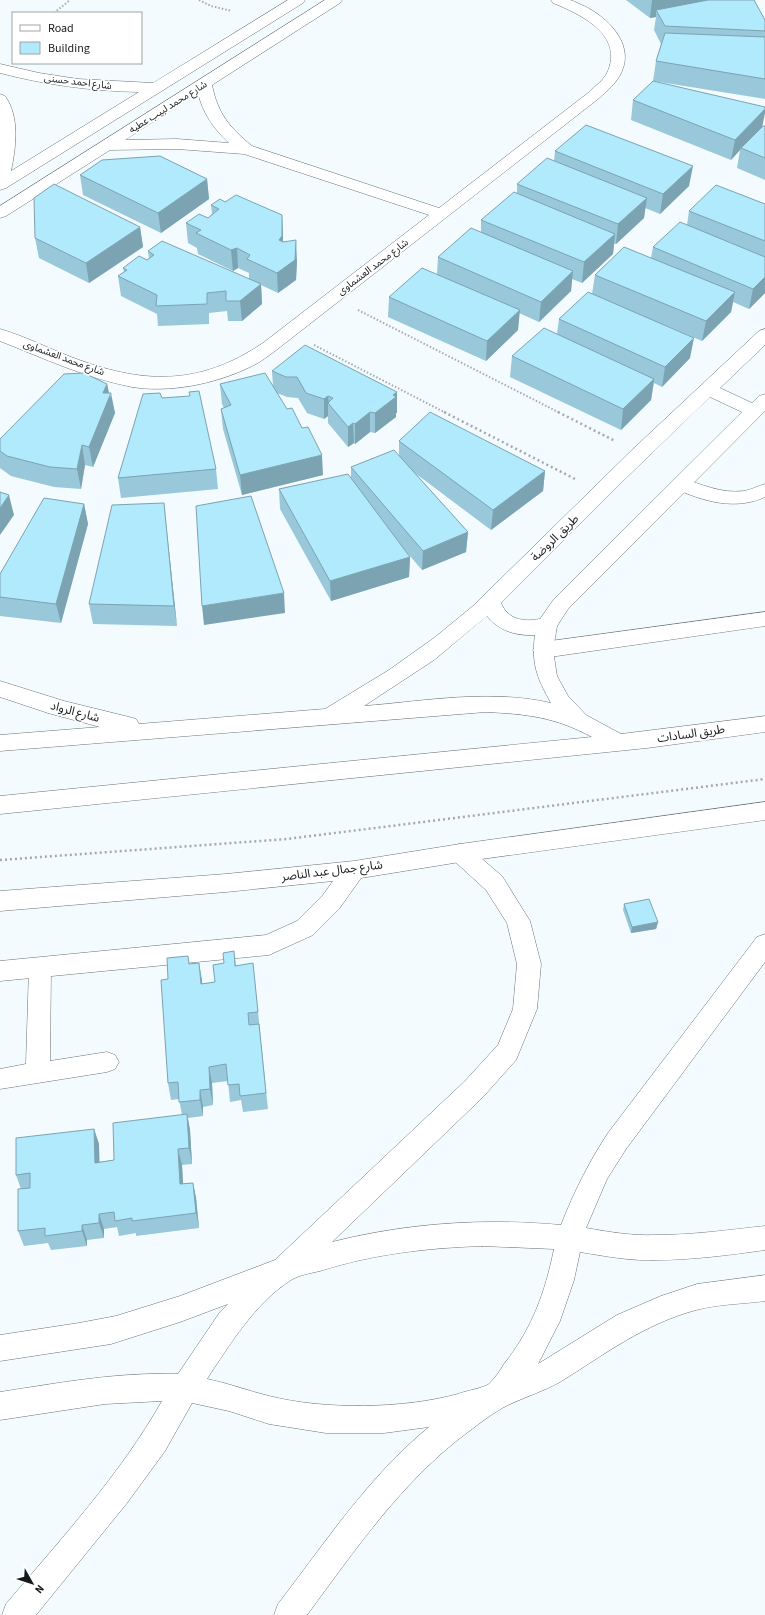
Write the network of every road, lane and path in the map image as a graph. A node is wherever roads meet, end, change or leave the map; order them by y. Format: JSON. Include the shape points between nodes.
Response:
{"nodes":[{"id":1,"x":70,"y":0,"type":"edge"},
{"id":2,"x":298,"y":0,"type":"edge"},
{"id":3,"x":335,"y":0,"type":"edge"},
{"id":4,"x":558,"y":0,"type":"edge"},
{"id":5,"x":55,"y":12,"type":"edge"},
{"id":6,"x":0,"y":68,"type":"edge"},
{"id":7,"x":204,"y":83,"type":"junction"},
{"id":8,"x":156,"y":88,"type":"junction"},
{"id":9,"x":0,"y":100,"type":"edge"},
{"id":10,"x":108,"y":145,"type":"junction"},
{"id":11,"x":246,"y":150,"type":"junction"},
{"id":12,"x":0,"y":185,"type":"edge"},
{"id":13,"x":0,"y":213,"type":"edge"},
{"id":14,"x":442,"y":214,"type":"junction"},
{"id":15,"x":332,"y":297,"type":"junction"},
{"id":16,"x":288,"y":332,"type":"junction"},
{"id":17,"x":0,"y":335,"type":"edge"},
{"id":18,"x":763,"y":340,"type":"edge"},
{"id":19,"x":708,"y":389,"type":"junction"},
{"id":20,"x":759,"y":405,"type":"edge"},
{"id":21,"x":640,"y":453,"type":"junction"},
{"id":22,"x":680,"y":484,"type":"junction"},
{"id":23,"x":765,"y":490,"type":"edge"},
{"id":24,"x":601,"y":492,"type":"junction"},
{"id":25,"x":490,"y":601,"type":"junction"},
{"id":26,"x":765,"y":619,"type":"edge"},
{"id":27,"x":547,"y":624,"type":"junction"},
{"id":28,"x":543,"y":650,"type":"junction"},
{"id":29,"x":0,"y":689,"type":"edge"},
{"id":30,"x":326,"y":717,"type":"junction"},
{"id":31,"x":577,"y":719,"type":"junction"},
{"id":32,"x":765,"y":724,"type":"edge"},
{"id":33,"x":152,"y":730,"type":"junction"},
{"id":34,"x":616,"y":742,"type":"junction"},
{"id":35,"x":0,"y":743,"type":"edge"},
{"id":36,"x":765,"y":779,"type":"edge"},
{"id":37,"x":0,"y":805,"type":"edge"},
{"id":38,"x":765,"y":810,"type":"edge"},
{"id":39,"x":460,"y":853,"type":"junction"},
{"id":40,"x":0,"y":860,"type":"edge"},
{"id":41,"x":354,"y":870,"type":"junction"},
{"id":42,"x":0,"y":901,"type":"edge"},
{"id":43,"x":765,"y":944,"type":"edge"},
{"id":44,"x":40,"y":968,"type":"junction"},
{"id":45,"x":0,"y":971,"type":"edge"},
{"id":46,"x":107,"y":1062,"type":"dead end"},
{"id":47,"x":38,"y":1073,"type":"junction"},
{"id":48,"x":0,"y":1080,"type":"edge"},
{"id":49,"x":569,"y":1238,"type":"junction"},
{"id":50,"x":765,"y":1238,"type":"edge"},
{"id":51,"x":286,"y":1268,"type":"junction"},
{"id":52,"x":765,"y":1288,"type":"edge"},
{"id":53,"x":0,"y":1348,"type":"edge"},
{"id":54,"x":185,"y":1388,"type":"junction"},
{"id":55,"x":497,"y":1396,"type":"junction"},
{"id":56,"x":0,"y":1406,"type":"edge"},
{"id":57,"x":17,"y":1615,"type":"edge"},
{"id":58,"x":289,"y":1615,"type":"edge"}],
"edges":[{"from":1,"to":5,"type":"path"},
{"from":2,"to":8,"type":"street","name":"شارع محمد لبيب عطيه"},
{"from":3,"to":7,"type":"street","name":"شارع محمد لبيب عطيه"},
{"from":4,"to":14,"type":"street","name":"شارع محمد العشماوى","via":[[594,17],[610,32],[618,48],[618,65],[610,81]]},
{"from":6,"to":8,"type":"street","name":"شارع احمد حسنى","via":[[79,84]]},
{"from":7,"to":10,"type":"street","name":"شارع محمد لبيب عطيه"},
{"from":7,"to":11,"type":"street","via":[[206,101],[214,118],[227,134]]},
{"from":8,"to":12,"type":"street","name":"شارع محمد لبيب عطيه"},
{"from":9,"to":12,"type":"street","via":[[8,131],[7,157]]},
{"from":10,"to":11,"type":"street","via":[[177,144]]},
{"from":10,"to":13,"type":"street","name":"شارع محمد لبيب عطيه"},
{"from":11,"to":14,"type":"street"},
{"from":14,"to":15,"type":"street","name":"شارع محمد العشماوى"},
{"from":15,"to":16,"type":"street","name":"شارع محمد العشماوى"},
{"from":15,"to":21,"type":"path"},
{"from":16,"to":17,"type":"street","name":"شارع محمد العشماوى","via":[[242,364],[208,377],[171,382],[133,381],[99,372]]},
{"from":16,"to":24,"type":"path"},
{"from":18,"to":19,"type":"street","name":"طريق الروضة"},
{"from":19,"to":20,"type":"street"},
{"from":19,"to":21,"type":"street","name":"طريق الروضة"},
{"from":20,"to":22,"type":"street"},
{"from":21,"to":24,"type":"street","name":"طريق الروضة"},
{"from":22,"to":23,"type":"lane","via":[[699,493],[721,498],[744,497]]},
{"from":22,"to":27,"type":"street","via":[[566,598]]},
{"from":24,"to":25,"type":"street","name":"طريق الروضة"},
{"from":25,"to":27,"type":"street","via":[[494,612],[503,621],[517,627],[532,628]]},
{"from":25,"to":30,"type":"street","name":"طريق الروضة","via":[[417,662],[374,691]]},
{"from":26,"to":28,"type":"street"},
{"from":27,"to":28,"type":"street"},
{"from":28,"to":31,"type":"street","via":[[547,676],[560,701]]},
{"from":29,"to":33,"type":"street","name":"شارع الرواد","via":[[94,718]]},
{"from":30,"to":31,"type":"street","via":[[486,704],[518,704]]},
{"from":30,"to":33,"type":"street"},
{"from":31,"to":34,"type":"street"},
{"from":32,"to":34,"type":"street","name":"طريق السادات"},
{"from":33,"to":35,"type":"street"},
{"from":34,"to":37,"type":"street"},
{"from":36,"to":40,"type":"path","via":[[286,839]]},
{"from":38,"to":39,"type":"street","name":"شارع جمال عبد الناصر"},
{"from":39,"to":41,"type":"street","name":"شارع جمال عبد الناصر"},
{"from":39,"to":51,"type":"street","via":[[494,883],[518,921],[529,964],[525,1009],[507,1052],[474,1089]]},
{"from":41,"to":42,"type":"street","name":"شارع جمال عبد الناصر","via":[[218,884]]},
{"from":41,"to":44,"type":"street","via":[[332,902],[305,928],[269,945]]},
{"from":43,"to":49,"type":"street","via":[[617,1141],[585,1197]]},
{"from":44,"to":45,"type":"street"},
{"from":44,"to":47,"type":"lane"},
{"from":46,"to":47,"type":"lane"},
{"from":47,"to":48,"type":"lane"},
{"from":49,"to":50,"type":"street","via":[[611,1245],[654,1248]]},
{"from":49,"to":51,"type":"street","via":[[509,1233],[451,1234],[392,1241],[335,1252]]},
{"from":49,"to":55,"type":"street","via":[[561,1280],[547,1321],[525,1360]]},
{"from":51,"to":53,"type":"street","via":[[194,1304],[106,1332]]},
{"from":51,"to":54,"type":"street","via":[[257,1292],[230,1321]]},
{"from":52,"to":55,"type":"street","via":[[697,1297],[661,1308],[627,1324],[549,1374]]},
{"from":54,"to":55,"type":"street","via":[[229,1397],[269,1410],[326,1419],[384,1419],[442,1412]]},
{"from":54,"to":56,"type":"street","via":[[105,1390]]},
{"from":54,"to":57,"type":"street","via":[[155,1441],[117,1494]]},
{"from":55,"to":58,"type":"street","via":[[458,1422],[421,1452],[354,1526]]}]}
